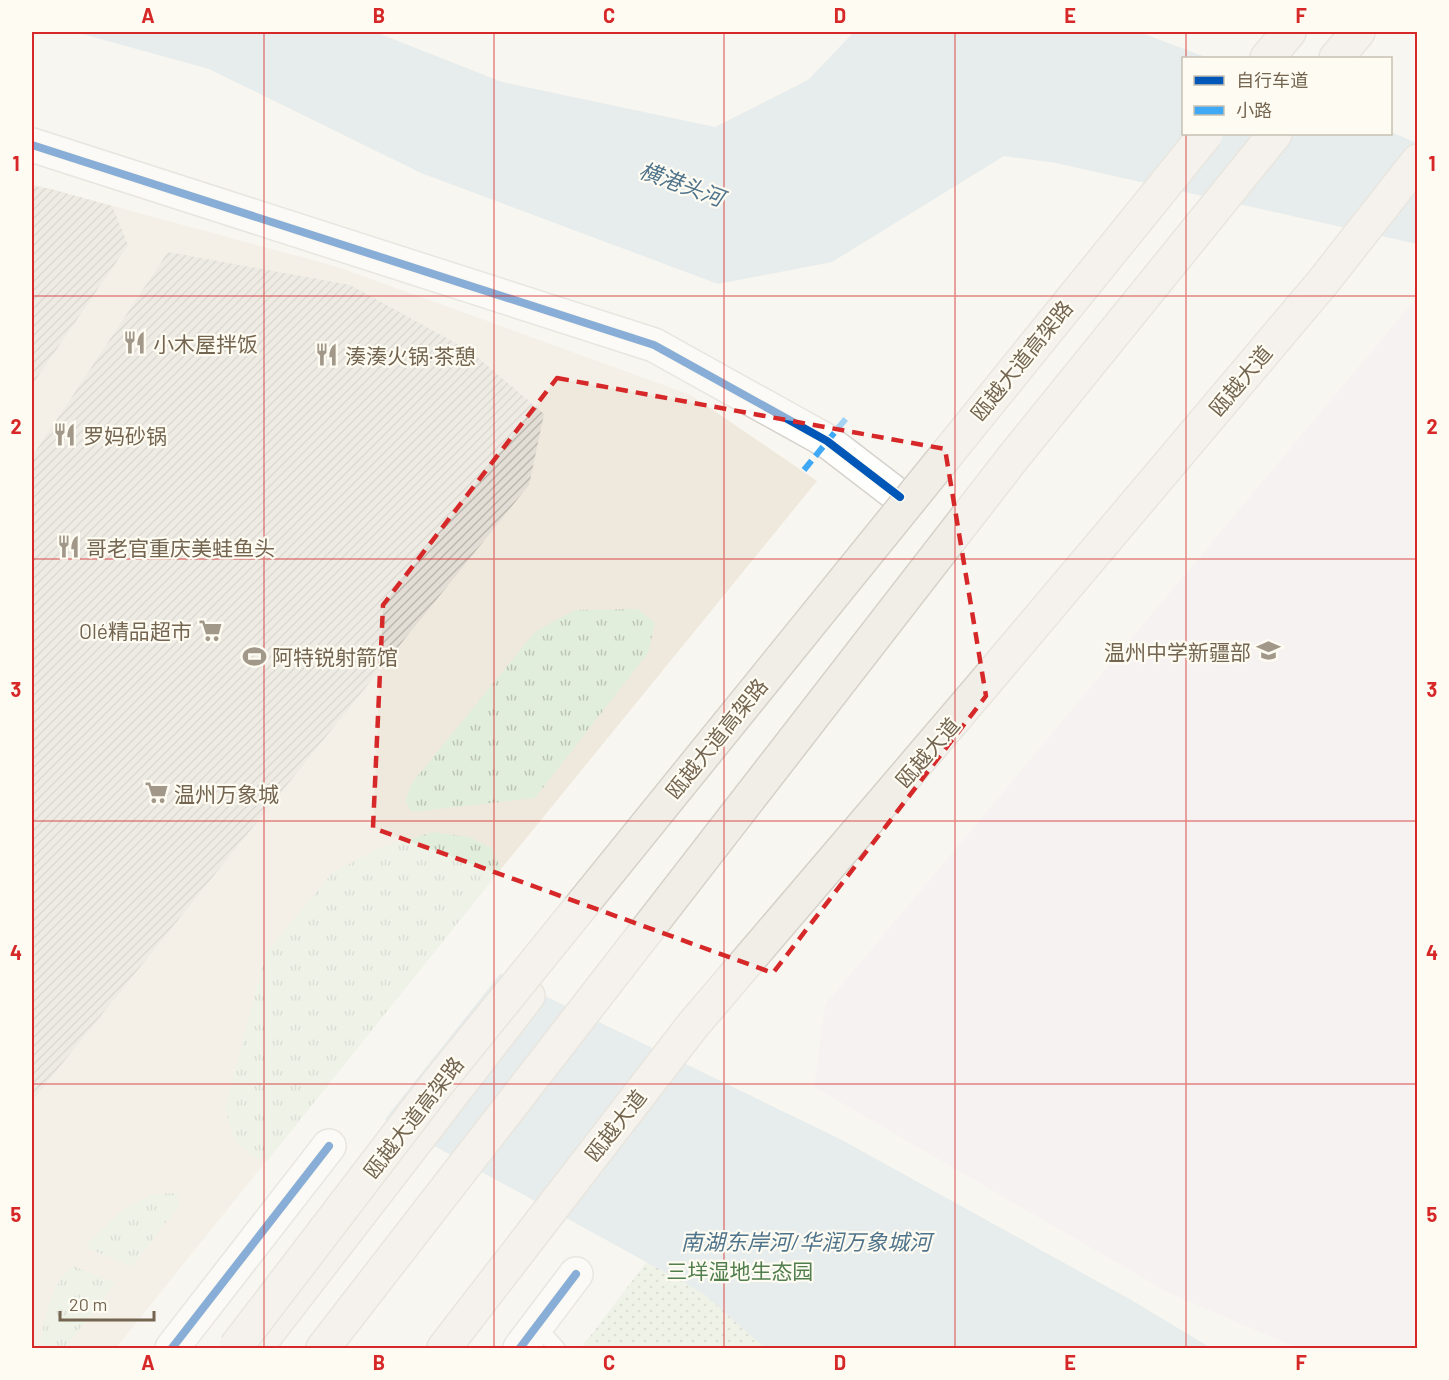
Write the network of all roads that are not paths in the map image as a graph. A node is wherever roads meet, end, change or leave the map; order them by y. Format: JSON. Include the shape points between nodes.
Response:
{"nodes":[{"id":1,"x":1358,"y":32,"type":"edge"},
{"id":2,"x":1337,"y":57,"type":"edge"},
{"id":3,"x":1190,"y":135,"type":"edge"},
{"id":4,"x":1205,"y":135,"type":"edge"},
{"id":5,"x":1274,"y":135,"type":"edge"},
{"id":6,"x":32,"y":144,"type":"edge"},
{"id":7,"x":1418,"y":161,"type":"edge"},
{"id":8,"x":900,"y":497,"type":"junction"},
{"id":9,"x":329,"y":1146,"type":"dead end"},
{"id":10,"x":576,"y":1274,"type":"dead end"},
{"id":11,"x":538,"y":1341,"type":"edge"},
{"id":12,"x":172,"y":1348,"type":"edge"},
{"id":13,"x":235,"y":1348,"type":"edge"},
{"id":14,"x":256,"y":1348,"type":"edge"},
{"id":15,"x":323,"y":1348,"type":"edge"},
{"id":16,"x":444,"y":1348,"type":"edge"}],
"edges":[{"from":1,"to":2,"type":"highway"},
{"from":3,"to":8,"type":"highway"},
{"from":4,"to":13,"type":"highway","name":"瓯越大道高架路","bridge":true,"via":[[441,1080]]},
{"from":5,"to":15,"type":"highway","via":[[1012,459]]},
{"from":6,"to":8,"type":"street","via":[[654,345],[827,441]]},
{"from":7,"to":16,"type":"highway","name":"瓯越大道","via":[[1323,282],[693,1025]]},
{"from":8,"to":14,"type":"highway","via":[[564,949]]},
{"from":9,"to":12,"type":"street"},
{"from":10,"to":11,"type":"street"}]}
